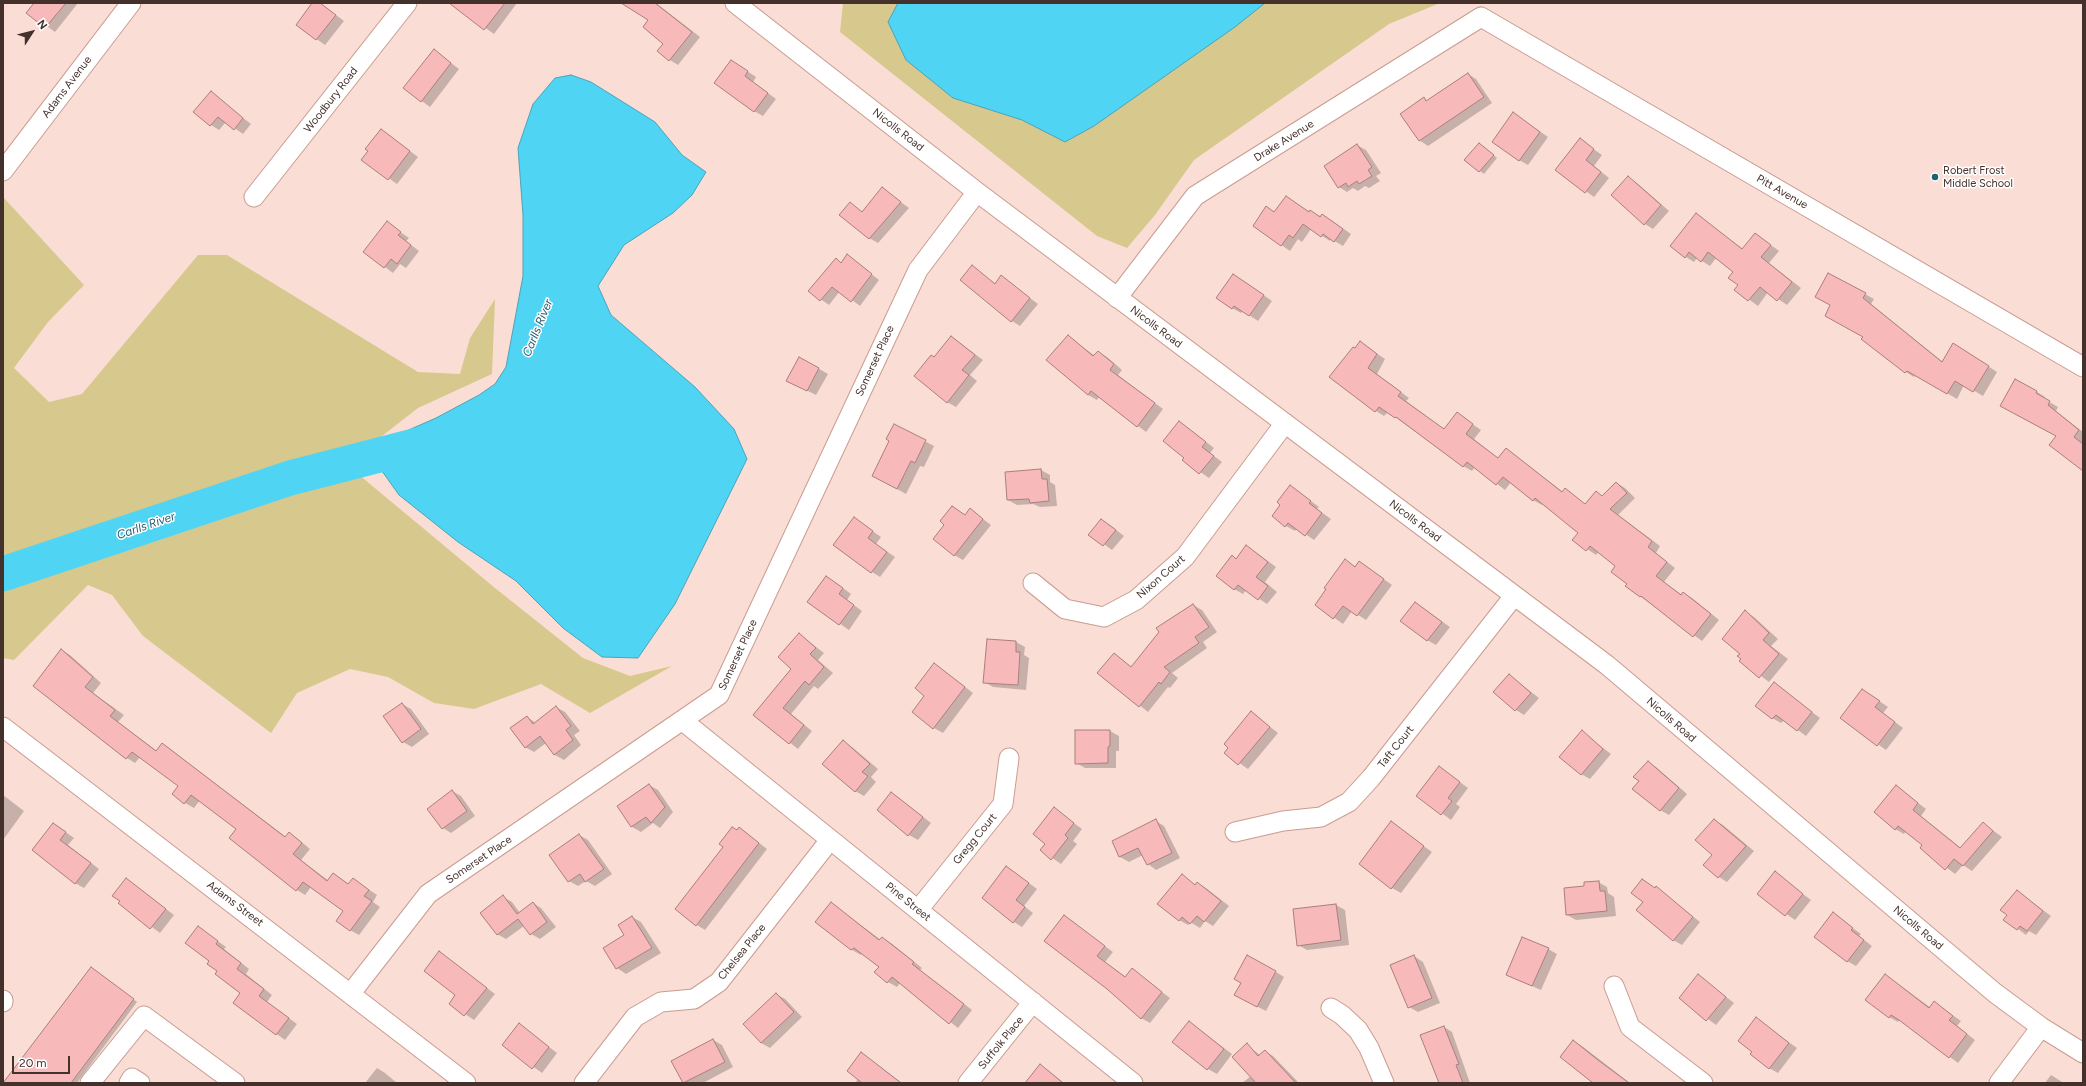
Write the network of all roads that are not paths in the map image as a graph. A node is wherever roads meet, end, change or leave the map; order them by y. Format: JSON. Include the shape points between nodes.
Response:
{"nodes":[{"id":1,"x":130,"y":3,"type":"edge"},
{"id":2,"x":407,"y":3,"type":"edge"},
{"id":3,"x":735,"y":3,"type":"edge"},
{"id":4,"x":1481,"y":17,"type":"joint"},
{"id":5,"x":3,"y":171,"type":"edge"},
{"id":6,"x":977,"y":192,"type":"junction"},
{"id":7,"x":254,"y":197,"type":"dead end"},
{"id":8,"x":1117,"y":298,"type":"junction"},
{"id":9,"x":2083,"y":367,"type":"edge"},
{"id":10,"x":1285,"y":423,"type":"junction"},
{"id":11,"x":1033,"y":583,"type":"dead end"},
{"id":12,"x":1514,"y":596,"type":"junction"},
{"id":13,"x":683,"y":721,"type":"junction"},
{"id":14,"x":3,"y":727,"type":"edge"},
{"id":15,"x":1009,"y":758,"type":"dead end"},
{"id":16,"x":1235,"y":832,"type":"dead end"},
{"id":17,"x":830,"y":840,"type":"junction"},
{"id":18,"x":918,"y":910,"type":"junction"},
{"id":19,"x":1614,"y":986,"type":"dead end"},
{"id":20,"x":351,"y":993,"type":"junction"},
{"id":21,"x":1033,"y":1002,"type":"junction"},
{"id":22,"x":1331,"y":1008,"type":"dead end"},
{"id":23,"x":2041,"y":1027,"type":"junction"},
{"id":24,"x":2083,"y":1053,"type":"edge"},
{"id":25,"x":90,"y":1083,"type":"edge"},
{"id":26,"x":129,"y":1083,"type":"edge"},
{"id":27,"x":140,"y":1083,"type":"edge"},
{"id":28,"x":235,"y":1083,"type":"edge"},
{"id":29,"x":466,"y":1083,"type":"edge"},
{"id":30,"x":584,"y":1083,"type":"edge"},
{"id":31,"x":968,"y":1083,"type":"edge"},
{"id":32,"x":1133,"y":1083,"type":"edge"},
{"id":33,"x":1384,"y":1083,"type":"edge"},
{"id":34,"x":1703,"y":1083,"type":"edge"},
{"id":35,"x":1999,"y":1083,"type":"edge"}],
"edges":[{"from":1,"to":5,"type":"street","name":"Adams Avenue"},
{"from":2,"to":7,"type":"street","name":"Woodbury Road"},
{"from":3,"to":6,"type":"street","name":"Nicolls Road"},
{"from":4,"to":8,"type":"street","name":"Drake Avenue","via":[[1195,196]]},
{"from":4,"to":9,"type":"street","name":"Pitt Avenue"},
{"from":6,"to":8,"type":"street","name":"Nicolls Road"},
{"from":6,"to":13,"type":"street","name":"Somerset Place","via":[[918,270],[719,695]]},
{"from":8,"to":10,"type":"street","name":"Nicolls Road"},
{"from":10,"to":11,"type":"street","name":"Nixon Court","via":[[1185,557],[1136,600],[1104,616],[1066,609]]},
{"from":10,"to":12,"type":"street","name":"Nicolls Road"},
{"from":12,"to":16,"type":"street","name":"Taft Court","via":[[1372,778],[1349,802],[1321,817],[1283,821]]},
{"from":12,"to":23,"type":"street","name":"Nicolls Road","via":[[1607,664],[1965,967]]},
{"from":13,"to":17,"type":"street","name":"Pine Street"},
{"from":13,"to":20,"type":"street","name":"Somerset Place","via":[[428,894]]},
{"from":14,"to":20,"type":"street","name":"Adams Street"},
{"from":15,"to":18,"type":"street","name":"Gregg Court","via":[[1003,804]]},
{"from":17,"to":18,"type":"street","name":"Pine Street"},
{"from":17,"to":30,"type":"street","name":"Chelsea Place","via":[[719,982],[694,999],[661,1002],[635,1017]]},
{"from":18,"to":21,"type":"street","name":"Pine Street"},
{"from":19,"to":34,"type":"street","via":[[1630,1027]]},
{"from":20,"to":29,"type":"street","name":"Adams Street"},
{"from":21,"to":31,"type":"street","name":"Suffolk Place"},
{"from":21,"to":32,"type":"street","name":"Pine Street"},
{"from":22,"to":33,"type":"street","via":[[1358,1030],[1370,1048]]},
{"from":23,"to":24,"type":"street","name":"Nicolls Road"},
{"from":23,"to":35,"type":"street"},
{"from":25,"to":28,"type":"street","via":[[144,1016]]},
{"from":26,"to":27,"type":"street","via":[[132,1078]]}]}
